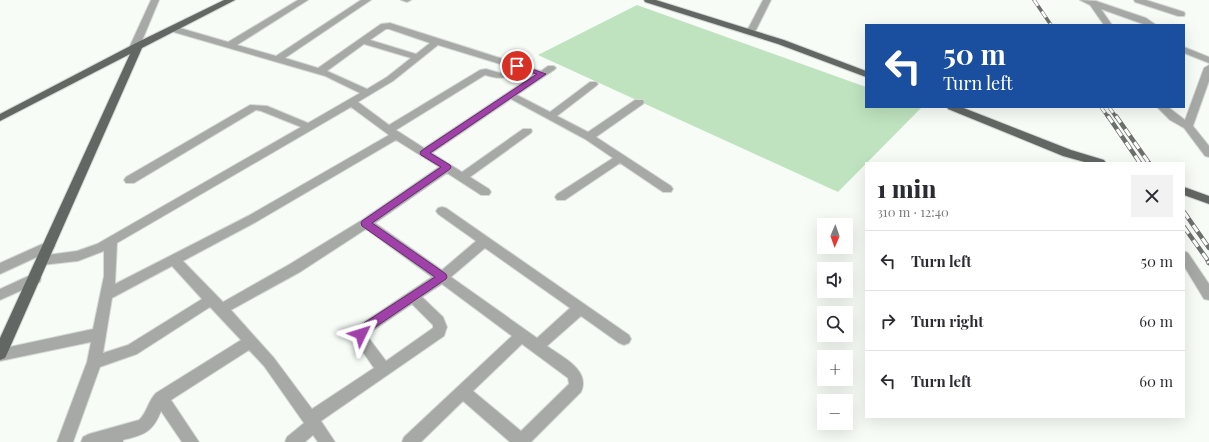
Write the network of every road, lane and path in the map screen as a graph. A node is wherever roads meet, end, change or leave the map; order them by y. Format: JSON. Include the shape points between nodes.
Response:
{"nodes":[{"id":1,"x":155,"y":0,"type":"edge"},
{"id":2,"x":163,"y":0,"type":"edge"},
{"id":3,"x":219,"y":0,"type":"edge"},
{"id":4,"x":231,"y":0,"type":"edge"},
{"id":5,"x":304,"y":0,"type":"edge"},
{"id":6,"x":367,"y":0,"type":"edge"},
{"id":7,"x":648,"y":0,"type":"edge"},
{"id":8,"x":767,"y":0,"type":"edge"},
{"id":9,"x":1084,"y":0,"type":"edge"},
{"id":10,"x":1134,"y":0,"type":"edge"},
{"id":11,"x":1138,"y":0,"type":"edge"},
{"id":12,"x":662,"y":1,"type":"edge"},
{"id":13,"x":1093,"y":3,"type":"junction"},
{"id":14,"x":1125,"y":14,"type":"junction"},
{"id":15,"x":1181,"y":14,"type":"dead end"},
{"id":16,"x":199,"y":15,"type":"junction"},
{"id":17,"x":1107,"y":24,"type":"edge"},
{"id":18,"x":1151,"y":24,"type":"edge"},
{"id":19,"x":173,"y":29,"type":"junction"},
{"id":20,"x":751,"y":30,"type":"junction"},
{"id":21,"x":363,"y":42,"type":"junction"},
{"id":22,"x":438,"y":42,"type":"junction"},
{"id":23,"x":139,"y":45,"type":"junction"},
{"id":24,"x":228,"y":46,"type":"junction"},
{"id":25,"x":1185,"y":50,"type":"edge"},
{"id":26,"x":418,"y":57,"type":"junction"},
{"id":27,"x":276,"y":60,"type":"junction"},
{"id":28,"x":1209,"y":60,"type":"edge"},
{"id":29,"x":517,"y":66,"type":"junction"},
{"id":30,"x":551,"y":68,"type":"dead end"},
{"id":31,"x":865,"y":68,"type":"edge"},
{"id":32,"x":1209,"y":68,"type":"edge"},
{"id":33,"x":320,"y":71,"type":"junction"},
{"id":34,"x":542,"y":74,"type":"junction"},
{"id":35,"x":865,"y":74,"type":"edge"},
{"id":36,"x":593,"y":84,"type":"dead end"},
{"id":37,"x":367,"y":93,"type":"junction"},
{"id":38,"x":510,"y":95,"type":"junction"},
{"id":39,"x":639,"y":102,"type":"dead end"},
{"id":40,"x":352,"y":103,"type":"junction"},
{"id":41,"x":954,"y":108,"type":"edge"},
{"id":42,"x":971,"y":108,"type":"edge"},
{"id":43,"x":1163,"y":108,"type":"edge"},
{"id":44,"x":550,"y":116,"type":"junction"},
{"id":45,"x":0,"y":118,"type":"edge"},
{"id":46,"x":1188,"y":126,"type":"junction"},
{"id":47,"x":310,"y":127,"type":"junction"},
{"id":48,"x":393,"y":132,"type":"junction"},
{"id":49,"x":527,"y":132,"type":"dead end"},
{"id":50,"x":590,"y":137,"type":"junction"},
{"id":51,"x":424,"y":153,"type":"junction"},
{"id":52,"x":1209,"y":153,"type":"edge"},
{"id":53,"x":620,"y":158,"type":"junction"},
{"id":54,"x":1097,"y":162,"type":"edge"},
{"id":55,"x":1102,"y":162,"type":"edge"},
{"id":56,"x":447,"y":167,"type":"junction"},
{"id":57,"x":462,"y":177,"type":"junction"},
{"id":58,"x":130,"y":180,"type":"dead end"},
{"id":59,"x":667,"y":189,"type":"dead end"},
{"id":60,"x":1185,"y":191,"type":"edge"},
{"id":61,"x":485,"y":192,"type":"dead end"},
{"id":62,"x":560,"y":197,"type":"dead end"},
{"id":63,"x":1209,"y":200,"type":"edge"},
{"id":64,"x":442,"y":211,"type":"dead end"},
{"id":65,"x":366,"y":223,"type":"junction"},
{"id":66,"x":112,"y":241,"type":"junction"},
{"id":67,"x":485,"y":241,"type":"junction"},
{"id":68,"x":49,"y":246,"type":"junction"},
{"id":69,"x":1185,"y":258,"type":"edge"},
{"id":70,"x":42,"y":260,"type":"junction"},
{"id":71,"x":174,"y":260,"type":"junction"},
{"id":72,"x":0,"y":269,"type":"edge"},
{"id":73,"x":442,"y":277,"type":"junction"},
{"id":74,"x":35,"y":278,"type":"junction"},
{"id":75,"x":0,"y":295,"type":"edge"},
{"id":76,"x":106,"y":295,"type":"junction"},
{"id":77,"x":1209,"y":295,"type":"edge"},
{"id":78,"x":413,"y":297,"type":"junction"},
{"id":79,"x":211,"y":300,"type":"junction"},
{"id":80,"x":580,"y":308,"type":"junction"},
{"id":81,"x":222,"y":309,"type":"junction"},
{"id":82,"x":100,"y":334,"type":"junction"},
{"id":83,"x":522,"y":335,"type":"junction"},
{"id":84,"x":624,"y":339,"type":"dead end"},
{"id":85,"x":251,"y":341,"type":"junction"},
{"id":86,"x":538,"y":346,"type":"junction"},
{"id":87,"x":0,"y":355,"type":"edge"},
{"id":88,"x":94,"y":362,"type":"junction"},
{"id":89,"x":384,"y":370,"type":"junction"},
{"id":90,"x":463,"y":392,"type":"junction"},
{"id":91,"x":161,"y":398,"type":"junction"},
{"id":92,"x":312,"y":422,"type":"junction"},
{"id":93,"x":116,"y":438,"type":"edge"},
{"id":94,"x":65,"y":442,"type":"edge"},
{"id":95,"x":89,"y":442,"type":"edge"},
{"id":96,"x":191,"y":442,"type":"edge"},
{"id":97,"x":293,"y":442,"type":"edge"},
{"id":98,"x":327,"y":442,"type":"edge"},
{"id":99,"x":410,"y":442,"type":"edge"},
{"id":100,"x":520,"y":442,"type":"edge"}],
"edges":[{"from":1,"to":23,"type":"street"},
{"from":2,"to":23,"type":"street"},
{"from":3,"to":16,"type":"main road"},
{"from":4,"to":16,"type":"main road"},
{"from":5,"to":24,"type":"street"},
{"from":6,"to":27,"type":"street"},
{"from":7,"to":12,"type":"main road"},
{"from":8,"to":20,"type":"street"},
{"from":9,"to":13,"type":"street"},
{"from":10,"to":14,"type":"street"},
{"from":11,"to":15,"type":"street"},
{"from":12,"to":20,"type":"main road"},
{"from":13,"to":14,"type":"street"},
{"from":13,"to":17,"type":"street"},
{"from":14,"to":18,"type":"street"},
{"from":16,"to":19,"type":"main road"},
{"from":19,"to":23,"type":"main road"},
{"from":19,"to":24,"type":"street"},
{"from":20,"to":31,"type":"main road","via":[[813,48]]},
{"from":20,"to":35,"type":"main road"},
{"from":21,"to":22,"type":"street","via":[[387,26]]},
{"from":21,"to":26,"type":"street"},
{"from":21,"to":33,"type":"street"},
{"from":22,"to":26,"type":"street"},
{"from":22,"to":29,"type":"street"},
{"from":23,"to":45,"type":"main road"},
{"from":23,"to":68,"type":"main road"},
{"from":24,"to":27,"type":"street"},
{"from":25,"to":28,"type":"street"},
{"from":26,"to":37,"type":"street"},
{"from":27,"to":33,"type":"street"},
{"from":29,"to":34,"type":"street"},
{"from":29,"to":48,"type":"street","via":[[503,76],[483,72]]},
{"from":30,"to":34,"type":"street"},
{"from":32,"to":46,"type":"street"},
{"from":33,"to":37,"type":"street"},
{"from":34,"to":38,"type":"street"},
{"from":36,"to":44,"type":"street"},
{"from":37,"to":40,"type":"street"},
{"from":38,"to":44,"type":"street"},
{"from":38,"to":51,"type":"street"},
{"from":39,"to":50,"type":"street"},
{"from":40,"to":47,"type":"street"},
{"from":40,"to":48,"type":"street"},
{"from":41,"to":54,"type":"main road","via":[[1067,153]]},
{"from":42,"to":55,"type":"main road","via":[[1081,151]]},
{"from":43,"to":46,"type":"street"},
{"from":44,"to":50,"type":"street"},
{"from":46,"to":52,"type":"street"},
{"from":47,"to":58,"type":"street","via":[[263,108],[254,108]]},
{"from":47,"to":66,"type":"street"},
{"from":48,"to":51,"type":"street"},
{"from":48,"to":71,"type":"street","via":[[252,219]]},
{"from":49,"to":57,"type":"street"},
{"from":50,"to":53,"type":"street"},
{"from":51,"to":56,"type":"street"},
{"from":53,"to":59,"type":"street"},
{"from":53,"to":62,"type":"street"},
{"from":56,"to":57,"type":"street"},
{"from":56,"to":65,"type":"street"},
{"from":57,"to":61,"type":"street"},
{"from":60,"to":63,"type":"main road"},
{"from":64,"to":67,"type":"street"},
{"from":65,"to":73,"type":"street"},
{"from":65,"to":81,"type":"street","via":[[295,268]]},
{"from":66,"to":70,"type":"street","via":[[78,256]]},
{"from":66,"to":76,"type":"street"},
{"from":67,"to":73,"type":"street"},
{"from":67,"to":80,"type":"street"},
{"from":68,"to":70,"type":"main road"},
{"from":68,"to":72,"type":"street"},
{"from":69,"to":77,"type":"street"},
{"from":70,"to":74,"type":"main road"},
{"from":71,"to":76,"type":"street"},
{"from":71,"to":79,"type":"street"},
{"from":73,"to":78,"type":"street"},
{"from":73,"to":83,"type":"street"},
{"from":74,"to":75,"type":"street"},
{"from":74,"to":87,"type":"main road"},
{"from":76,"to":82,"type":"street"},
{"from":78,"to":89,"type":"street","via":[[368,326],[361,334],[361,339]]},
{"from":78,"to":89,"type":"street","via":[[438,320],[441,325],[440,331]]},
{"from":79,"to":81,"type":"street"},
{"from":79,"to":88,"type":"street","via":[[132,350]]},
{"from":80,"to":84,"type":"street"},
{"from":80,"to":86,"type":"street"},
{"from":81,"to":85,"type":"street"},
{"from":82,"to":87,"type":"street"},
{"from":82,"to":88,"type":"street"},
{"from":83,"to":86,"type":"street"},
{"from":83,"to":90,"type":"street"},
{"from":85,"to":91,"type":"street"},
{"from":85,"to":92,"type":"street"},
{"from":86,"to":100,"type":"street","via":[[573,373],[577,380],[576,387]]},
{"from":88,"to":94,"type":"street"},
{"from":89,"to":92,"type":"street"},
{"from":90,"to":99,"type":"street"},
{"from":90,"to":100,"type":"street"},
{"from":91,"to":93,"type":"street","via":[[146,424]]},
{"from":91,"to":96,"type":"street"},
{"from":92,"to":97,"type":"street"},
{"from":92,"to":98,"type":"street"},
{"from":93,"to":95,"type":"street"}]}
